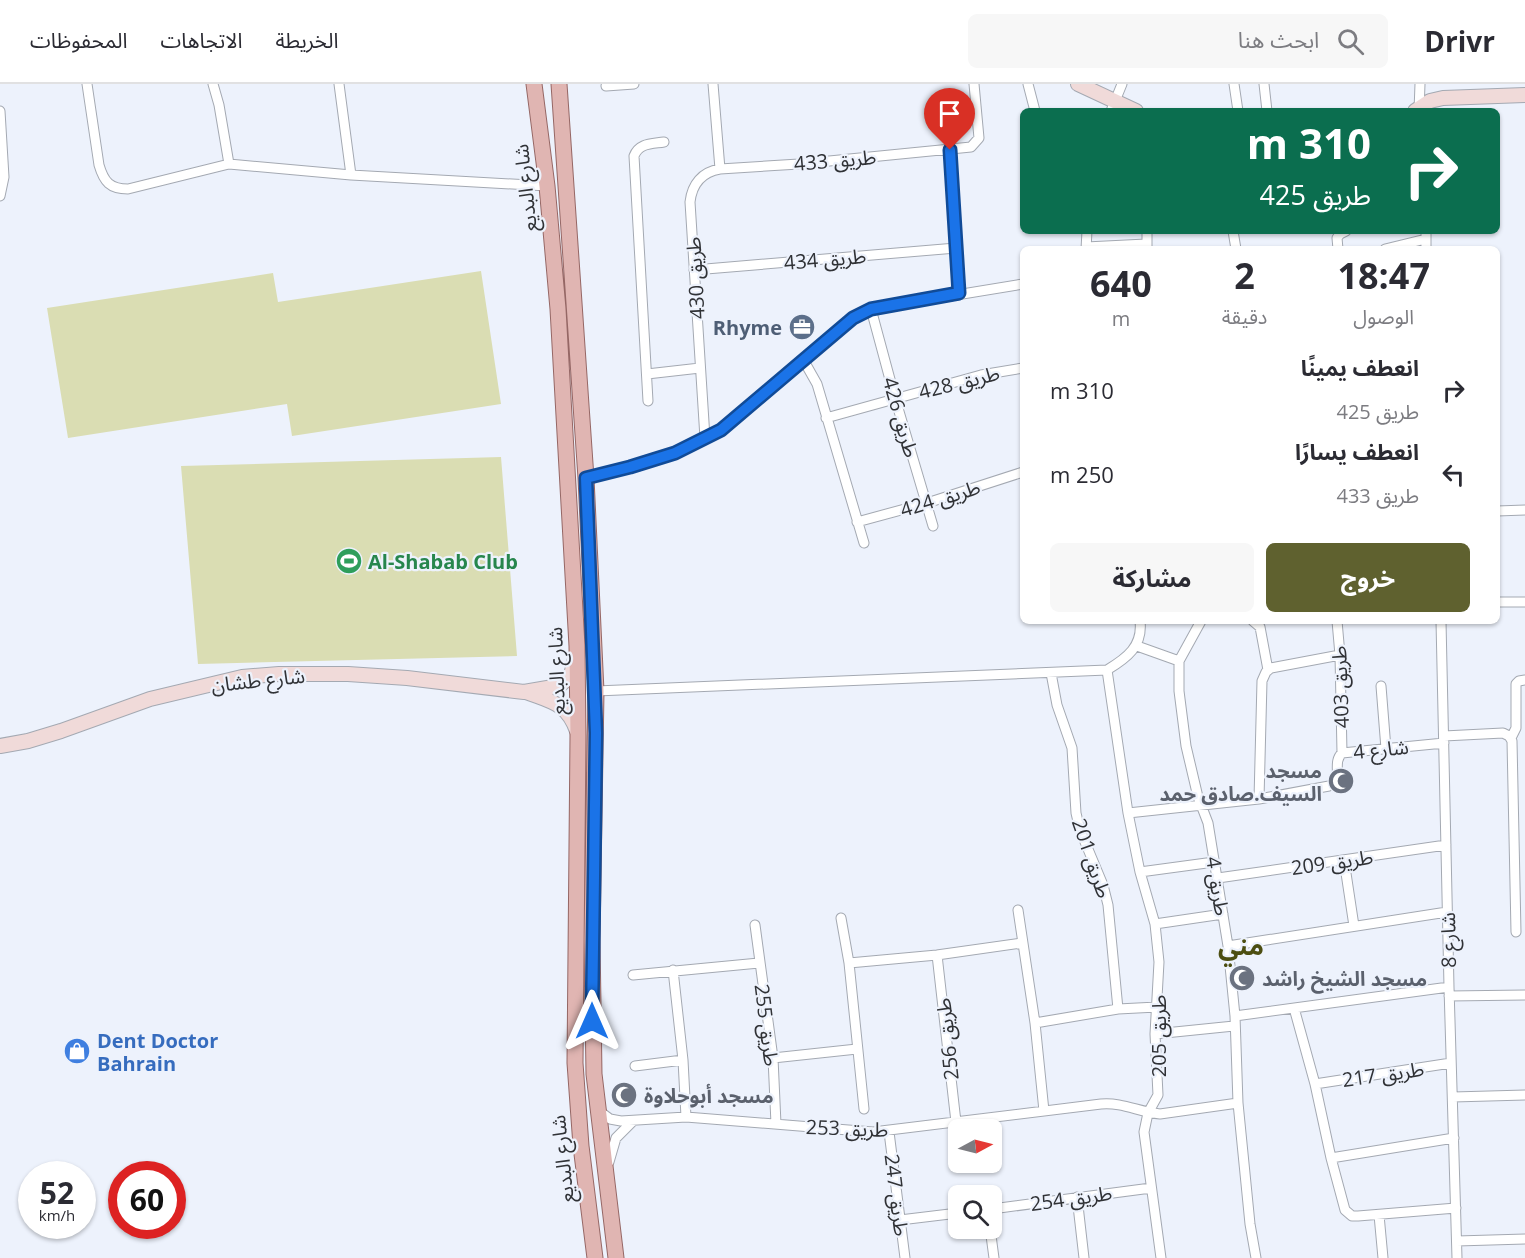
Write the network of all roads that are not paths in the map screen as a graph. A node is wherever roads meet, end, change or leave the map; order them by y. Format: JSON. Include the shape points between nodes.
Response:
{"nodes":[{"id":1,"x":87,"y":84,"type":"edge"},
{"id":2,"x":213,"y":84,"type":"edge"},
{"id":3,"x":339,"y":84,"type":"edge"},
{"id":4,"x":534,"y":84,"type":"edge"},
{"id":5,"x":559,"y":84,"type":"edge"},
{"id":6,"x":634,"y":84,"type":"edge"},
{"id":7,"x":713,"y":84,"type":"edge"},
{"id":8,"x":974,"y":84,"type":"edge"},
{"id":9,"x":1028,"y":84,"type":"edge"},
{"id":10,"x":1078,"y":84,"type":"edge"},
{"id":11,"x":1122,"y":84,"type":"edge"},
{"id":12,"x":1234,"y":84,"type":"edge"},
{"id":13,"x":1264,"y":84,"type":"edge"},
{"id":14,"x":1420,"y":84,"type":"edge"},
{"id":15,"x":606,"y":86,"type":"dead end"},
{"id":16,"x":1507,"y":89,"type":"edge"},
{"id":17,"x":1525,"y":95,"type":"edge"},
{"id":18,"x":1114,"y":106,"type":"edge"},
{"id":19,"x":1034,"y":108,"type":"edge"},
{"id":20,"x":1238,"y":108,"type":"edge"},
{"id":21,"x":1267,"y":108,"type":"edge"},
{"id":22,"x":1418,"y":108,"type":"edge"},
{"id":23,"x":1421,"y":108,"type":"edge"},
{"id":24,"x":0,"y":111,"type":"edge"},
{"id":25,"x":664,"y":142,"type":"dead end"},
{"id":26,"x":950,"y":150,"type":"junction"},
{"id":27,"x":229,"y":164,"type":"junction"},
{"id":28,"x":720,"y":169,"type":"junction"},
{"id":29,"x":351,"y":175,"type":"junction"},
{"id":30,"x":547,"y":186,"type":"junction"},
{"id":31,"x":0,"y":196,"type":"edge"},
{"id":32,"x":1426,"y":240,"type":"edge"},
{"id":33,"x":1399,"y":246,"type":"edge"},
{"id":34,"x":956,"y":249,"type":"junction"},
{"id":35,"x":694,"y":270,"type":"junction"},
{"id":36,"x":1020,"y":284,"type":"edge"},
{"id":37,"x":959,"y":293,"type":"junction"},
{"id":38,"x":871,"y":309,"type":"junction"},
{"id":39,"x":804,"y":361,"type":"junction"},
{"id":40,"x":700,"y":368,"type":"junction"},
{"id":41,"x":1020,"y":368,"type":"edge"},
{"id":42,"x":647,"y":374,"type":"junction"},
{"id":43,"x":895,"y":398,"type":"junction"},
{"id":44,"x":648,"y":401,"type":"dead end"},
{"id":45,"x":826,"y":418,"type":"junction"},
{"id":46,"x":705,"y":438,"type":"junction"},
{"id":47,"x":1020,"y":473,"type":"edge"},
{"id":48,"x":586,"y":478,"type":"junction"},
{"id":49,"x":927,"y":503,"type":"junction"},
{"id":50,"x":1525,"y":510,"type":"edge"},
{"id":51,"x":1500,"y":511,"type":"edge"},
{"id":52,"x":857,"y":522,"type":"junction"},
{"id":53,"x":933,"y":526,"type":"dead end"},
{"id":54,"x":864,"y":543,"type":"dead end"},
{"id":55,"x":1500,"y":602,"type":"edge"},
{"id":56,"x":1525,"y":602,"type":"edge"},
{"id":57,"x":1140,"y":624,"type":"edge"},
{"id":58,"x":1199,"y":624,"type":"edge"},
{"id":59,"x":1256,"y":624,"type":"edge"},
{"id":60,"x":1337,"y":624,"type":"edge"},
{"id":61,"x":1441,"y":624,"type":"edge"},
{"id":62,"x":577,"y":646,"type":"junction"},
{"id":63,"x":1137,"y":646,"type":"junction"},
{"id":64,"x":1341,"y":655,"type":"junction"},
{"id":65,"x":1179,"y":661,"type":"junction"},
{"id":66,"x":1107,"y":670,"type":"junction"},
{"id":67,"x":1268,"y":670,"type":"junction"},
{"id":68,"x":1051,"y":673,"type":"junction"},
{"id":69,"x":1525,"y":680,"type":"edge"},
{"id":70,"x":1381,"y":686,"type":"dead end"},
{"id":71,"x":596,"y":691,"type":"junction"},
{"id":72,"x":524,"y":692,"type":"junction"},
{"id":73,"x":578,"y":736,"type":"junction"},
{"id":74,"x":1511,"y":738,"type":"junction"},
{"id":75,"x":1444,"y":739,"type":"junction"},
{"id":76,"x":0,"y":746,"type":"edge"},
{"id":77,"x":1386,"y":749,"type":"junction"},
{"id":78,"x":1342,"y":753,"type":"junction"},
{"id":79,"x":1259,"y":799,"type":"junction"},
{"id":80,"x":1202,"y":805,"type":"junction"},
{"id":81,"x":1128,"y":813,"type":"junction"},
{"id":82,"x":1525,"y":827,"type":"edge"},
{"id":83,"x":1514,"y":828,"type":"junction"},
{"id":84,"x":1446,"y":845,"type":"junction"},
{"id":85,"x":1344,"y":860,"type":"junction"},
{"id":86,"x":1214,"y":862,"type":"junction"},
{"id":87,"x":1140,"y":872,"type":"junction"},
{"id":88,"x":1218,"y":878,"type":"junction"},
{"id":89,"x":1018,"y":910,"type":"dead end"},
{"id":90,"x":1447,"y":912,"type":"junction"},
{"id":91,"x":1223,"y":914,"type":"junction"},
{"id":92,"x":842,"y":918,"type":"dead end"},
{"id":93,"x":1155,"y":924,"type":"junction"},
{"id":94,"x":755,"y":925,"type":"dead end"},
{"id":95,"x":1354,"y":926,"type":"junction"},
{"id":96,"x":1516,"y":932,"type":"dead end"},
{"id":97,"x":1022,"y":943,"type":"junction"},
{"id":98,"x":1228,"y":946,"type":"junction"},
{"id":99,"x":937,"y":955,"type":"junction"},
{"id":100,"x":759,"y":963,"type":"junction"},
{"id":101,"x":849,"y":963,"type":"junction"},
{"id":102,"x":673,"y":970,"type":"junction"},
{"id":103,"x":633,"y":975,"type":"dead end"},
{"id":104,"x":1449,"y":992,"type":"junction"},
{"id":105,"x":1525,"y":995,"type":"edge"},
{"id":106,"x":1157,"y":1007,"type":"junction"},
{"id":107,"x":1294,"y":1008,"type":"junction"},
{"id":108,"x":1118,"y":1009,"type":"junction"},
{"id":109,"x":1234,"y":1021,"type":"junction"},
{"id":110,"x":1035,"y":1023,"type":"junction"},
{"id":111,"x":1155,"y":1034,"type":"junction"},
{"id":112,"x":857,"y":1049,"type":"junction"},
{"id":113,"x":773,"y":1058,"type":"junction"},
{"id":114,"x":683,"y":1060,"type":"junction"},
{"id":115,"x":1451,"y":1064,"type":"junction"},
{"id":116,"x":635,"y":1066,"type":"dead end"},
{"id":117,"x":1315,"y":1084,"type":"junction"},
{"id":118,"x":1525,"y":1095,"type":"edge"},
{"id":119,"x":1453,"y":1096,"type":"junction"},
{"id":120,"x":1238,"y":1102,"type":"junction"},
{"id":121,"x":864,"y":1109,"type":"dead end"},
{"id":122,"x":598,"y":1110,"type":"junction"},
{"id":123,"x":1044,"y":1111,"type":"junction"},
{"id":124,"x":1148,"y":1113,"type":"junction"},
{"id":125,"x":686,"y":1117,"type":"junction"},
{"id":126,"x":956,"y":1119,"type":"edge"},
{"id":127,"x":980,"y":1119,"type":"edge"},
{"id":128,"x":632,"y":1122,"type":"junction"},
{"id":129,"x":948,"y":1123,"type":"edge"},
{"id":130,"x":776,"y":1124,"type":"junction"},
{"id":131,"x":889,"y":1132,"type":"junction"},
{"id":132,"x":1454,"y":1138,"type":"junction"},
{"id":133,"x":1331,"y":1158,"type":"junction"},
{"id":134,"x":607,"y":1175,"type":"junction"},
{"id":135,"x":1151,"y":1188,"type":"junction"},
{"id":136,"x":1077,"y":1197,"type":"junction"},
{"id":137,"x":1002,"y":1208,"type":"edge"},
{"id":138,"x":1456,"y":1208,"type":"junction"},
{"id":139,"x":948,"y":1214,"type":"edge"},
{"id":140,"x":1379,"y":1215,"type":"junction"},
{"id":141,"x":900,"y":1220,"type":"junction"},
{"id":142,"x":991,"y":1239,"type":"edge"},
{"id":143,"x":1525,"y":1239,"type":"edge"},
{"id":144,"x":1457,"y":1241,"type":"junction"},
{"id":145,"x":595,"y":1258,"type":"edge"},
{"id":146,"x":616,"y":1258,"type":"edge"},
{"id":147,"x":905,"y":1258,"type":"edge"},
{"id":148,"x":994,"y":1258,"type":"edge"},
{"id":149,"x":1084,"y":1258,"type":"edge"},
{"id":150,"x":1161,"y":1258,"type":"edge"},
{"id":151,"x":1256,"y":1258,"type":"edge"},
{"id":152,"x":1383,"y":1258,"type":"edge"},
{"id":153,"x":1457,"y":1258,"type":"edge"}],
"edges":[{"from":1,"to":27,"type":"street","via":[[99,165],[110,186],[128,189]]},
{"from":2,"to":27,"type":"street"},
{"from":3,"to":29,"type":"street"},
{"from":4,"to":30,"type":"main road","name":"شارع البديع"},
{"from":5,"to":48,"type":"main road","name":"شارع البديع"},
{"from":6,"to":15,"type":"street"},
{"from":7,"to":28,"type":"street"},
{"from":8,"to":26,"type":"street","name":"طريق 433","via":[[977,142],[972,147]]},
{"from":9,"to":19,"type":"street"},
{"from":10,"to":18,"type":"street"},
{"from":11,"to":18,"type":"street"},
{"from":12,"to":20,"type":"street"},
{"from":13,"to":21,"type":"street"},
{"from":14,"to":22,"type":"street"},
{"from":16,"to":17,"type":"street"},
{"from":16,"to":23,"type":"street","via":[[1443,98]]},
{"from":24,"to":31,"type":"street","via":[[4,177]]},
{"from":25,"to":42,"type":"street","via":[[642,146],[634,156]]},
{"from":26,"to":28,"type":"street","name":"طريق 433"},
{"from":26,"to":34,"type":"street"},
{"from":27,"to":29,"type":"street"},
{"from":28,"to":35,"type":"street","name":"طريق 430","via":[[698,180],[691,196]]},
{"from":29,"to":30,"type":"street"},
{"from":30,"to":62,"type":"main road","name":"شارع البديع"},
{"from":32,"to":33,"type":"street"},
{"from":34,"to":35,"type":"street","name":"طريق 434"},
{"from":34,"to":37,"type":"street"},
{"from":35,"to":40,"type":"street","name":"طريق 430"},
{"from":36,"to":37,"type":"street"},
{"from":37,"to":38,"type":"street"},
{"from":38,"to":39,"type":"street","via":[[853,318]]},
{"from":38,"to":43,"type":"street","name":"طريق 426"},
{"from":39,"to":45,"type":"street","via":[[815,378]]},
{"from":39,"to":46,"type":"street","via":[[721,430]]},
{"from":40,"to":42,"type":"street"},
{"from":40,"to":46,"type":"street","name":"طريق 430"},
{"from":41,"to":43,"type":"street","name":"طريق 428"},
{"from":42,"to":44,"type":"street"},
{"from":43,"to":45,"type":"street","name":"طريق 428"},
{"from":43,"to":49,"type":"street","name":"طريق 426"},
{"from":45,"to":52,"type":"street"},
{"from":46,"to":48,"type":"street","via":[[675,453]]},
{"from":47,"to":49,"type":"street","name":"طريق 424"},
{"from":48,"to":71,"type":"main road","name":"شارع البديع"},
{"from":49,"to":52,"type":"street","name":"طريق 424"},
{"from":49,"to":53,"type":"street","name":"طريق 426"},
{"from":50,"to":51,"type":"street"},
{"from":52,"to":54,"type":"street"},
{"from":55,"to":56,"type":"street"},
{"from":57,"to":63,"type":"street"},
{"from":58,"to":65,"type":"street"},
{"from":59,"to":67,"type":"street"},
{"from":60,"to":64,"type":"street","name":"طريق 403"},
{"from":61,"to":75,"type":"street","name":"شارع 8"},
{"from":62,"to":72,"type":"street","via":[[571,675],[565,681],[559,686]]},
{"from":62,"to":73,"type":"main road","name":"شارع البديع"},
{"from":63,"to":65,"type":"street"},
{"from":63,"to":66,"type":"street","via":[[1122,662]]},
{"from":64,"to":67,"type":"street"},
{"from":64,"to":78,"type":"street","name":"طريق 403"},
{"from":65,"to":80,"type":"street","name":"طريق 4","via":[[1186,746]]},
{"from":66,"to":68,"type":"street"},
{"from":66,"to":81,"type":"street","name":"طريق 205"},
{"from":67,"to":79,"type":"street","via":[[1262,681]]},
{"from":68,"to":71,"type":"street"},
{"from":68,"to":108,"type":"street","name":"طريق 201","via":[[1072,748],[1080,830],[1108,905]]},
{"from":69,"to":74,"type":"street","via":[[1516,686],[1516,728]]},
{"from":70,"to":77,"type":"street"},
{"from":71,"to":122,"type":"main road","name":"شارع البديع","via":[[592,1042]]},
{"from":72,"to":73,"type":"street","via":[[568,711]]},
{"from":72,"to":76,"type":"street","name":"شارع طشان","via":[[360,675],[242,677],[150,699],[61,731]]},
{"from":73,"to":145,"type":"main road","name":"شارع البديع","via":[[575,1063]]},
{"from":74,"to":75,"type":"street","name":"شارع 4","via":[[1499,733]]},
{"from":74,"to":83,"type":"street"},
{"from":75,"to":77,"type":"street","name":"شارع 4"},
{"from":75,"to":84,"type":"street","name":"شارع 8"},
{"from":77,"to":78,"type":"street","name":"شارع 4"},
{"from":78,"to":79,"type":"street","name":"شارع 4","via":[[1337,760],[1338,779],[1332,786]]},
{"from":79,"to":80,"type":"street","name":"شارع 4"},
{"from":80,"to":81,"type":"street"},
{"from":80,"to":86,"type":"street","name":"طريق 4"},
{"from":81,"to":87,"type":"street","name":"طريق 205"},
{"from":82,"to":83,"type":"street"},
{"from":83,"to":96,"type":"street"},
{"from":84,"to":85,"type":"street","name":"طريق 209"},
{"from":84,"to":90,"type":"street","name":"شارع 8"},
{"from":85,"to":88,"type":"street","name":"طريق 209"},
{"from":85,"to":95,"type":"street"},
{"from":86,"to":87,"type":"street"},
{"from":86,"to":88,"type":"street","name":"طريق 4"},
{"from":87,"to":93,"type":"street","name":"طريق 205"},
{"from":88,"to":91,"type":"street","name":"طريق 4"},
{"from":89,"to":97,"type":"street"},
{"from":90,"to":95,"type":"street"},
{"from":90,"to":104,"type":"street","name":"شارع 8"},
{"from":91,"to":93,"type":"street"},
{"from":91,"to":98,"type":"street","name":"طريق 4"},
{"from":92,"to":101,"type":"street"},
{"from":93,"to":106,"type":"street","name":"طريق 205","via":[[1159,962]]},
{"from":94,"to":100,"type":"street","name":"طريق 255"},
{"from":95,"to":98,"type":"street"},
{"from":97,"to":99,"type":"street"},
{"from":97,"to":110,"type":"street"},
{"from":98,"to":109,"type":"street","name":"طريق 4"},
{"from":99,"to":101,"type":"street"},
{"from":99,"to":126,"type":"street","name":"طريق 256"},
{"from":100,"to":102,"type":"street","name":"طريق 255"},
{"from":100,"to":113,"type":"street","name":"طريق 255"},
{"from":101,"to":112,"type":"street"},
{"from":102,"to":103,"type":"street","name":"طريق 255"},
{"from":102,"to":114,"type":"street"},
{"from":104,"to":105,"type":"street"},
{"from":104,"to":107,"type":"street"},
{"from":104,"to":115,"type":"street","name":"شارع 8"},
{"from":106,"to":108,"type":"street"},
{"from":106,"to":111,"type":"street","name":"طريق 205"},
{"from":107,"to":109,"type":"street"},
{"from":107,"to":117,"type":"street","name":"طريق 217"},
{"from":108,"to":110,"type":"street"},
{"from":109,"to":111,"type":"street"},
{"from":109,"to":120,"type":"street","name":"طريق 4"},
{"from":110,"to":123,"type":"street"},
{"from":111,"to":124,"type":"street","name":"طريق 205","via":[[1158,1095]]},
{"from":112,"to":113,"type":"street"},
{"from":112,"to":121,"type":"street"},
{"from":113,"to":130,"type":"street","name":"طريق 255"},
{"from":114,"to":116,"type":"street"},
{"from":114,"to":125,"type":"street"},
{"from":115,"to":117,"type":"street","name":"طريق 217"},
{"from":115,"to":119,"type":"street","name":"شارع 8"},
{"from":117,"to":133,"type":"street","name":"طريق 217"},
{"from":118,"to":119,"type":"street"},
{"from":119,"to":132,"type":"street","name":"شارع 8"},
{"from":120,"to":124,"type":"street","name":"طريق 253","via":[[1178,1113]]},
{"from":120,"to":151,"type":"street","name":"طريق 4"},
{"from":122,"to":128,"type":"street","name":"طريق 253","via":[[615,1120]]},
{"from":122,"to":134,"type":"main road","name":"شارع البديع"},
{"from":123,"to":124,"type":"street","name":"طريق 253","via":[[1111,1103]]},
{"from":123,"to":127,"type":"street","name":"طريق 253"},
{"from":124,"to":135,"type":"street","name":"طريق 205","via":[[1144,1132]]},
{"from":125,"to":128,"type":"street","name":"طريق 253"},
{"from":125,"to":130,"type":"street","name":"طريق 253"},
{"from":128,"to":134,"type":"street","via":[[616,1138]]},
{"from":129,"to":131,"type":"street","name":"طريق 253"},
{"from":130,"to":131,"type":"street","name":"طريق 253"},
{"from":131,"to":141,"type":"street","name":"طريق 247"},
{"from":132,"to":133,"type":"street"},
{"from":132,"to":138,"type":"street","name":"شارع 8"},
{"from":133,"to":140,"type":"street","name":"طريق 217","via":[[1343,1205],[1352,1216]]},
{"from":134,"to":146,"type":"main road","name":"شارع البديع"},
{"from":135,"to":136,"type":"street","name":"طريق 254"},
{"from":135,"to":150,"type":"street","name":"طريق 205"},
{"from":136,"to":137,"type":"street","name":"طريق 254"},
{"from":136,"to":149,"type":"street"},
{"from":138,"to":140,"type":"street"},
{"from":138,"to":144,"type":"street","name":"شارع 8"},
{"from":139,"to":141,"type":"street"},
{"from":140,"to":152,"type":"street"},
{"from":141,"to":147,"type":"street","name":"طريق 247"},
{"from":142,"to":148,"type":"street"},
{"from":143,"to":144,"type":"street"},
{"from":144,"to":153,"type":"street","name":"شارع 8"}]}
